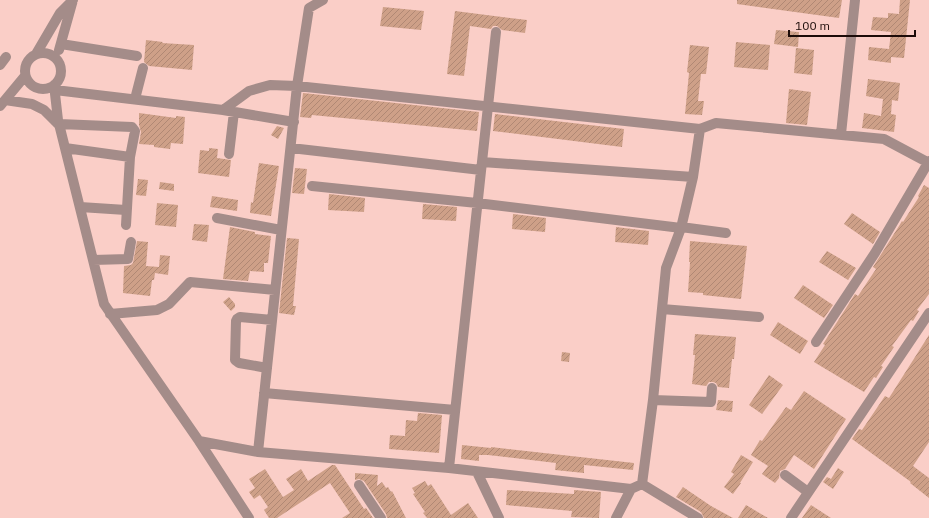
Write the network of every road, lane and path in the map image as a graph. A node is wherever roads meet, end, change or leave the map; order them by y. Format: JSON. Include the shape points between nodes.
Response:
{"nodes":[{"id":1,"x":73,"y":0,"type":"edge"},
{"id":2,"x":323,"y":0,"type":"edge"},
{"id":3,"x":855,"y":0,"type":"edge"},
{"id":4,"x":496,"y":32,"type":"dead end"},
{"id":5,"x":61,"y":44,"type":"junction"},
{"id":6,"x":36,"y":54,"type":"junction"},
{"id":7,"x":137,"y":56,"type":"dead end"},
{"id":8,"x":56,"y":59,"type":"junction"},
{"id":9,"x":142,"y":68,"type":"dead end"},
{"id":10,"x":26,"y":76,"type":"junction"},
{"id":11,"x":297,"y":86,"type":"junction"},
{"id":12,"x":55,"y":87,"type":"junction"},
{"id":13,"x":135,"y":99,"type":"junction"},
{"id":14,"x":2,"y":103,"type":"edge"},
{"id":15,"x":487,"y":107,"type":"junction"},
{"id":16,"x":223,"y":110,"type":"junction"},
{"id":17,"x":234,"y":112,"type":"junction"},
{"id":18,"x":294,"y":122,"type":"junction"},
{"id":19,"x":59,"y":125,"type":"junction"},
{"id":20,"x":700,"y":130,"type":"junction"},
{"id":21,"x":841,"y":134,"type":"junction"},
{"id":22,"x":65,"y":148,"type":"junction"},
{"id":23,"x":291,"y":148,"type":"junction"},
{"id":24,"x":229,"y":154,"type":"dead end"},
{"id":25,"x":130,"y":156,"type":"junction"},
{"id":26,"x":929,"y":162,"type":"edge"},
{"id":27,"x":481,"y":166,"type":"junction"},
{"id":28,"x":693,"y":177,"type":"junction"},
{"id":29,"x":312,"y":186,"type":"dead end"},
{"id":30,"x":477,"y":203,"type":"junction"},
{"id":31,"x":80,"y":207,"type":"junction"},
{"id":32,"x":126,"y":210,"type":"junction"},
{"id":33,"x":217,"y":218,"type":"dead end"},
{"id":34,"x":126,"y":225,"type":"dead end"},
{"id":35,"x":681,"y":228,"type":"junction"},
{"id":36,"x":281,"y":230,"type":"junction"},
{"id":37,"x":726,"y":232,"type":"dead end"},
{"id":38,"x":130,"y":242,"type":"dead end"},
{"id":39,"x":93,"y":260,"type":"junction"},
{"id":40,"x":275,"y":290,"type":"junction"},
{"id":41,"x":662,"y":309,"type":"junction"},
{"id":42,"x":929,"y":313,"type":"edge"},
{"id":43,"x":110,"y":314,"type":"junction"},
{"id":44,"x":759,"y":317,"type":"dead end"},
{"id":45,"x":272,"y":320,"type":"junction"},
{"id":46,"x":816,"y":342,"type":"dead end"},
{"id":47,"x":267,"y":368,"type":"junction"},
{"id":48,"x":712,"y":388,"type":"dead end"},
{"id":49,"x":264,"y":393,"type":"junction"},
{"id":50,"x":653,"y":400,"type":"junction"},
{"id":51,"x":455,"y":410,"type":"junction"},
{"id":52,"x":199,"y":441,"type":"junction"},
{"id":53,"x":258,"y":452,"type":"junction"},
{"id":54,"x":449,"y":468,"type":"junction"},
{"id":55,"x":477,"y":472,"type":"junction"},
{"id":56,"x":785,"y":475,"type":"dead end"},
{"id":57,"x":642,"y":484,"type":"junction"},
{"id":58,"x":359,"y":485,"type":"dead end"},
{"id":59,"x":632,"y":489,"type":"junction"},
{"id":60,"x":808,"y":492,"type":"junction"},
{"id":61,"x":249,"y":518,"type":"edge"},
{"id":62,"x":381,"y":518,"type":"edge"},
{"id":63,"x":499,"y":518,"type":"edge"},
{"id":64,"x":616,"y":518,"type":"edge"},
{"id":65,"x":698,"y":518,"type":"edge"},
{"id":66,"x":791,"y":518,"type":"edge"}],
"edges":[{"from":1,"to":5,"type":"street"},
{"from":1,"to":6,"type":"street","via":[[60,13]]},
{"from":2,"to":11,"type":"street","via":[[309,8]]},
{"from":3,"to":21,"type":"street"},
{"from":4,"to":15,"type":"street"},
{"from":5,"to":7,"type":"street"},
{"from":5,"to":8,"type":"street"},
{"from":6,"to":8,"type":"street","via":[[46,53]]},
{"from":6,"to":10,"type":"street","via":[[26,64]]},
{"from":8,"to":12,"type":"street","via":[[61,70]]},
{"from":9,"to":13,"type":"street"},
{"from":10,"to":12,"type":"street","via":[[35,88]]},
{"from":10,"to":14,"type":"street"},
{"from":11,"to":15,"type":"street"},
{"from":11,"to":16,"type":"street","via":[[270,85],[250,91]]},
{"from":11,"to":18,"type":"street"},
{"from":12,"to":13,"type":"street"},
{"from":12,"to":19,"type":"street"},
{"from":13,"to":16,"type":"street"},
{"from":14,"to":19,"type":"street","via":[[32,104],[44,110]]},
{"from":15,"to":20,"type":"street"},
{"from":15,"to":27,"type":"street"},
{"from":16,"to":17,"type":"street"},
{"from":17,"to":18,"type":"street"},
{"from":17,"to":24,"type":"street"},
{"from":18,"to":23,"type":"street"},
{"from":19,"to":22,"type":"street"},
{"from":19,"to":25,"type":"street","via":[[132,127],[135,131]]},
{"from":20,"to":21,"type":"street","via":[[716,123]]},
{"from":20,"to":28,"type":"street"},
{"from":21,"to":26,"type":"street","via":[[884,139]]},
{"from":22,"to":25,"type":"street"},
{"from":22,"to":31,"type":"street"},
{"from":23,"to":27,"type":"street"},
{"from":23,"to":36,"type":"street"},
{"from":25,"to":32,"type":"street"},
{"from":26,"to":46,"type":"street","via":[[875,253]]},
{"from":27,"to":28,"type":"street"},
{"from":27,"to":30,"type":"street"},
{"from":28,"to":35,"type":"street"},
{"from":29,"to":30,"type":"street"},
{"from":30,"to":35,"type":"street"},
{"from":30,"to":51,"type":"street"},
{"from":31,"to":32,"type":"street"},
{"from":31,"to":39,"type":"street"},
{"from":32,"to":34,"type":"street"},
{"from":33,"to":36,"type":"street"},
{"from":35,"to":37,"type":"street"},
{"from":35,"to":41,"type":"street","via":[[666,268]]},
{"from":36,"to":40,"type":"street"},
{"from":38,"to":39,"type":"street","via":[[128,259]]},
{"from":39,"to":43,"type":"street","via":[[104,304]]},
{"from":40,"to":43,"type":"street","via":[[190,282],[169,304],[157,310]]},
{"from":40,"to":45,"type":"street"},
{"from":41,"to":44,"type":"street"},
{"from":41,"to":50,"type":"street"},
{"from":42,"to":60,"type":"street"},
{"from":43,"to":52,"type":"street"},
{"from":45,"to":47,"type":"street"},
{"from":45,"to":47,"type":"street","via":[[240,317],[236,321],[235,360]]},
{"from":47,"to":49,"type":"street"},
{"from":48,"to":50,"type":"street","via":[[711,402]]},
{"from":49,"to":51,"type":"street"},
{"from":49,"to":53,"type":"street"},
{"from":50,"to":57,"type":"street"},
{"from":51,"to":54,"type":"street"},
{"from":52,"to":53,"type":"street"},
{"from":52,"to":61,"type":"street"},
{"from":53,"to":54,"type":"street"},
{"from":54,"to":55,"type":"street"},
{"from":55,"to":59,"type":"street"},
{"from":55,"to":63,"type":"street"},
{"from":56,"to":60,"type":"street"},
{"from":57,"to":59,"type":"street"},
{"from":57,"to":65,"type":"street"},
{"from":58,"to":62,"type":"street"},
{"from":59,"to":64,"type":"street"},
{"from":60,"to":66,"type":"street"}]}
